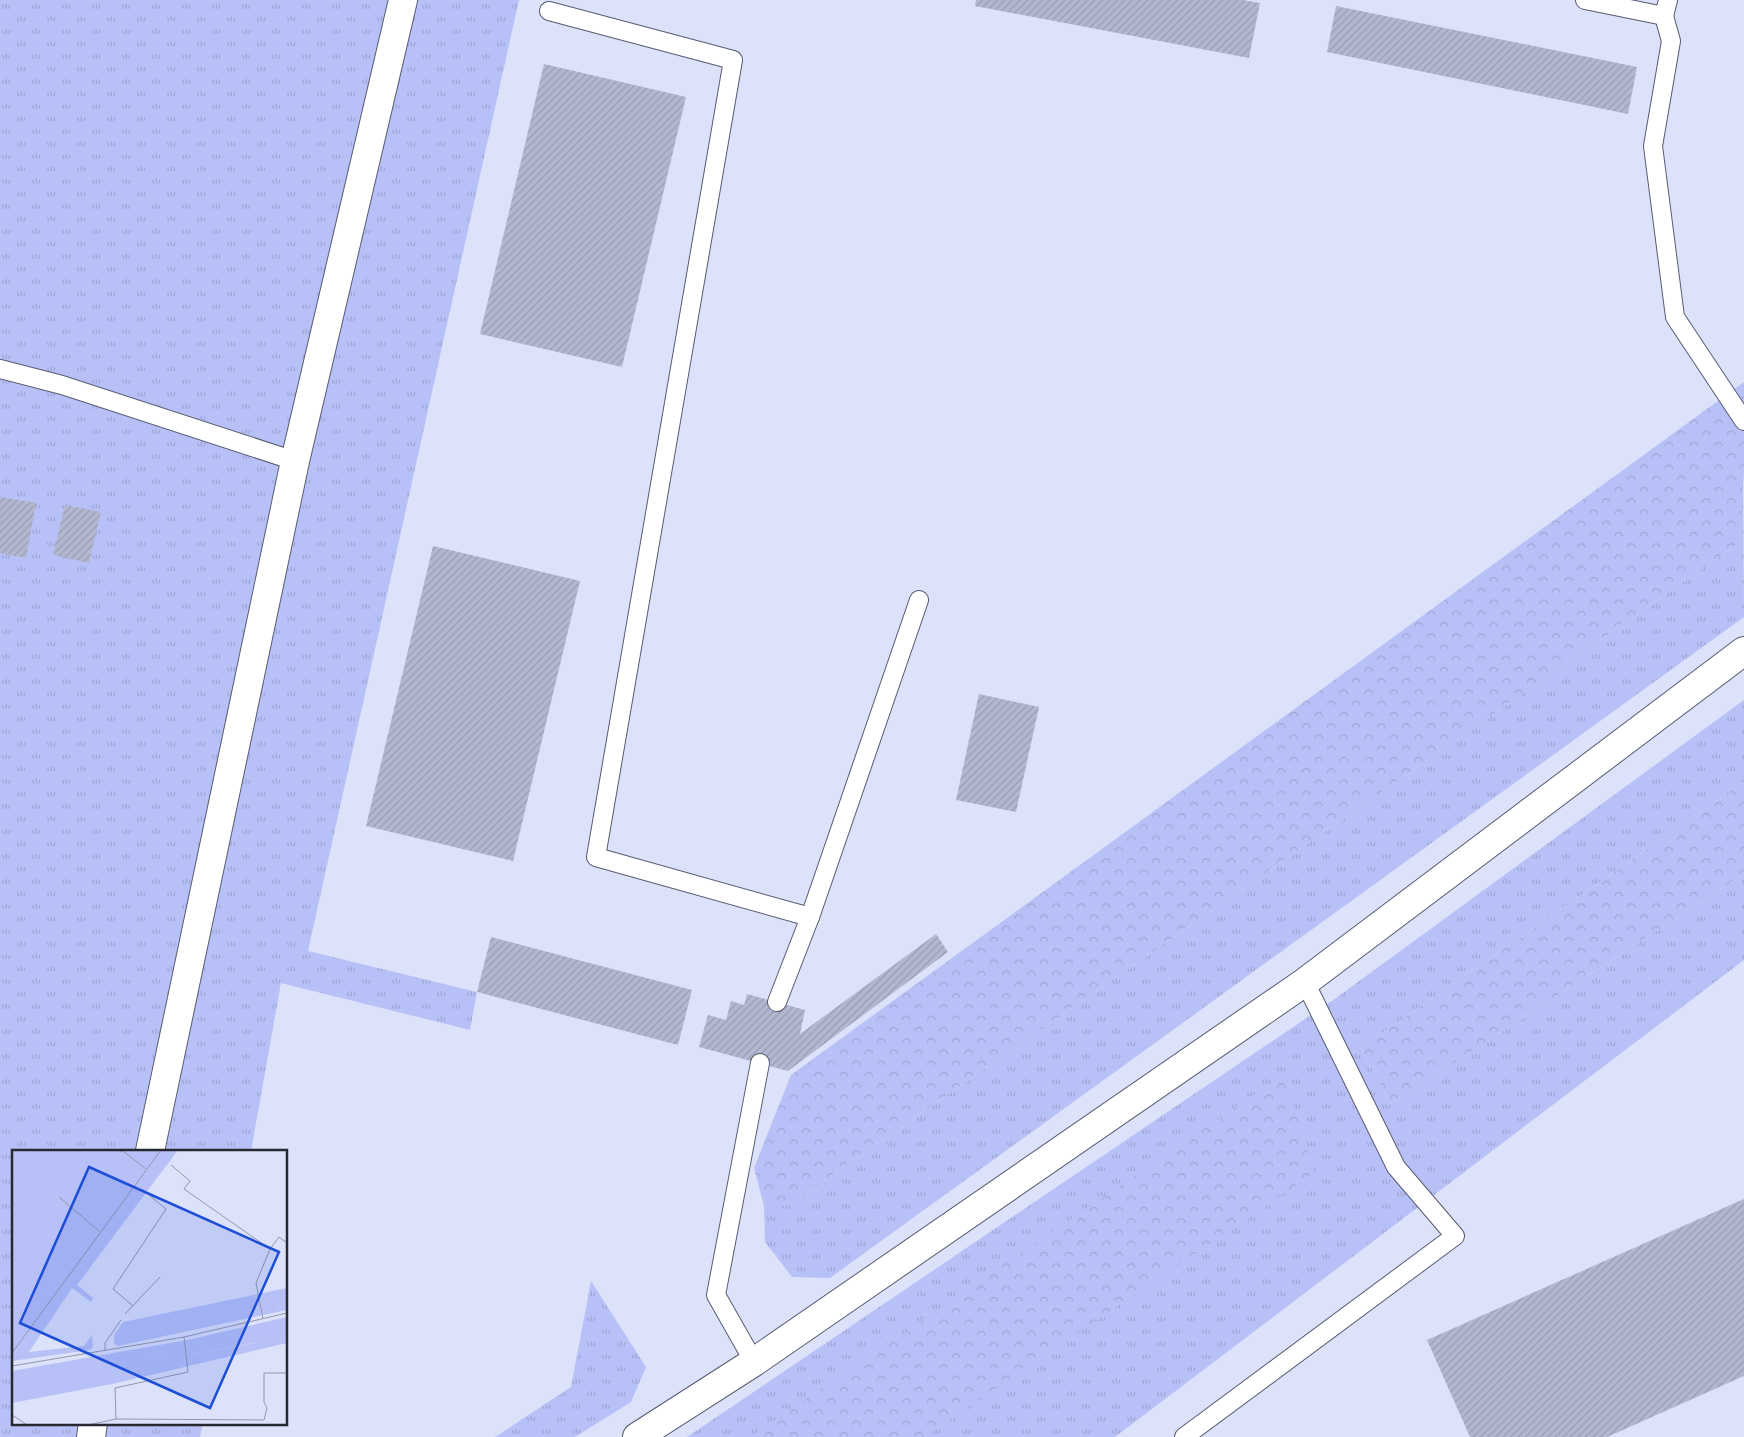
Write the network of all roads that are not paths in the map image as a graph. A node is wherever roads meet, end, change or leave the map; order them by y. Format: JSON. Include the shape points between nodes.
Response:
{"nodes":[{"id":1,"x":403,"y":0,"type":"edge"},
{"id":2,"x":1585,"y":0,"type":"edge"},
{"id":3,"x":1666,"y":8,"type":"edge"},
{"id":4,"x":549,"y":11,"type":"dead end"},
{"id":5,"x":0,"y":369,"type":"edge"},
{"id":6,"x":1744,"y":421,"type":"edge"},
{"id":7,"x":295,"y":461,"type":"junction"},
{"id":8,"x":919,"y":600,"type":"dead end"},
{"id":9,"x":1744,"y":652,"type":"edge"},
{"id":10,"x":810,"y":917,"type":"junction"},
{"id":11,"x":1304,"y":982,"type":"junction"},
{"id":12,"x":777,"y":1002,"type":"dead end"},
{"id":13,"x":760,"y":1064,"type":"dead end"},
{"id":14,"x":150,"y":1150,"type":"edge"},
{"id":15,"x":754,"y":1362,"type":"junction"},
{"id":16,"x":93,"y":1424,"type":"edge"},
{"id":17,"x":90,"y":1437,"type":"edge"},
{"id":18,"x":637,"y":1437,"type":"edge"},
{"id":19,"x":1184,"y":1437,"type":"edge"}],
"edges":[{"from":1,"to":7,"type":"main road"},
{"from":2,"to":3,"type":"lane"},
{"from":3,"to":6,"type":"lane","via":[[1671,41],[1653,146],[1675,317]]},
{"from":4,"to":10,"type":"lane","via":[[734,60],[596,857]]},
{"from":5,"to":7,"type":"lane","via":[[62,385]]},
{"from":7,"to":14,"type":"main road"},
{"from":8,"to":10,"type":"lane"},
{"from":9,"to":11,"type":"main road"},
{"from":10,"to":12,"type":"lane"},
{"from":11,"to":15,"type":"main road"},
{"from":11,"to":19,"type":"lane","via":[[1396,1167],[1455,1236]]},
{"from":13,"to":15,"type":"lane","via":[[716,1295]]},
{"from":15,"to":18,"type":"main road"},
{"from":16,"to":17,"type":"main road"}]}
